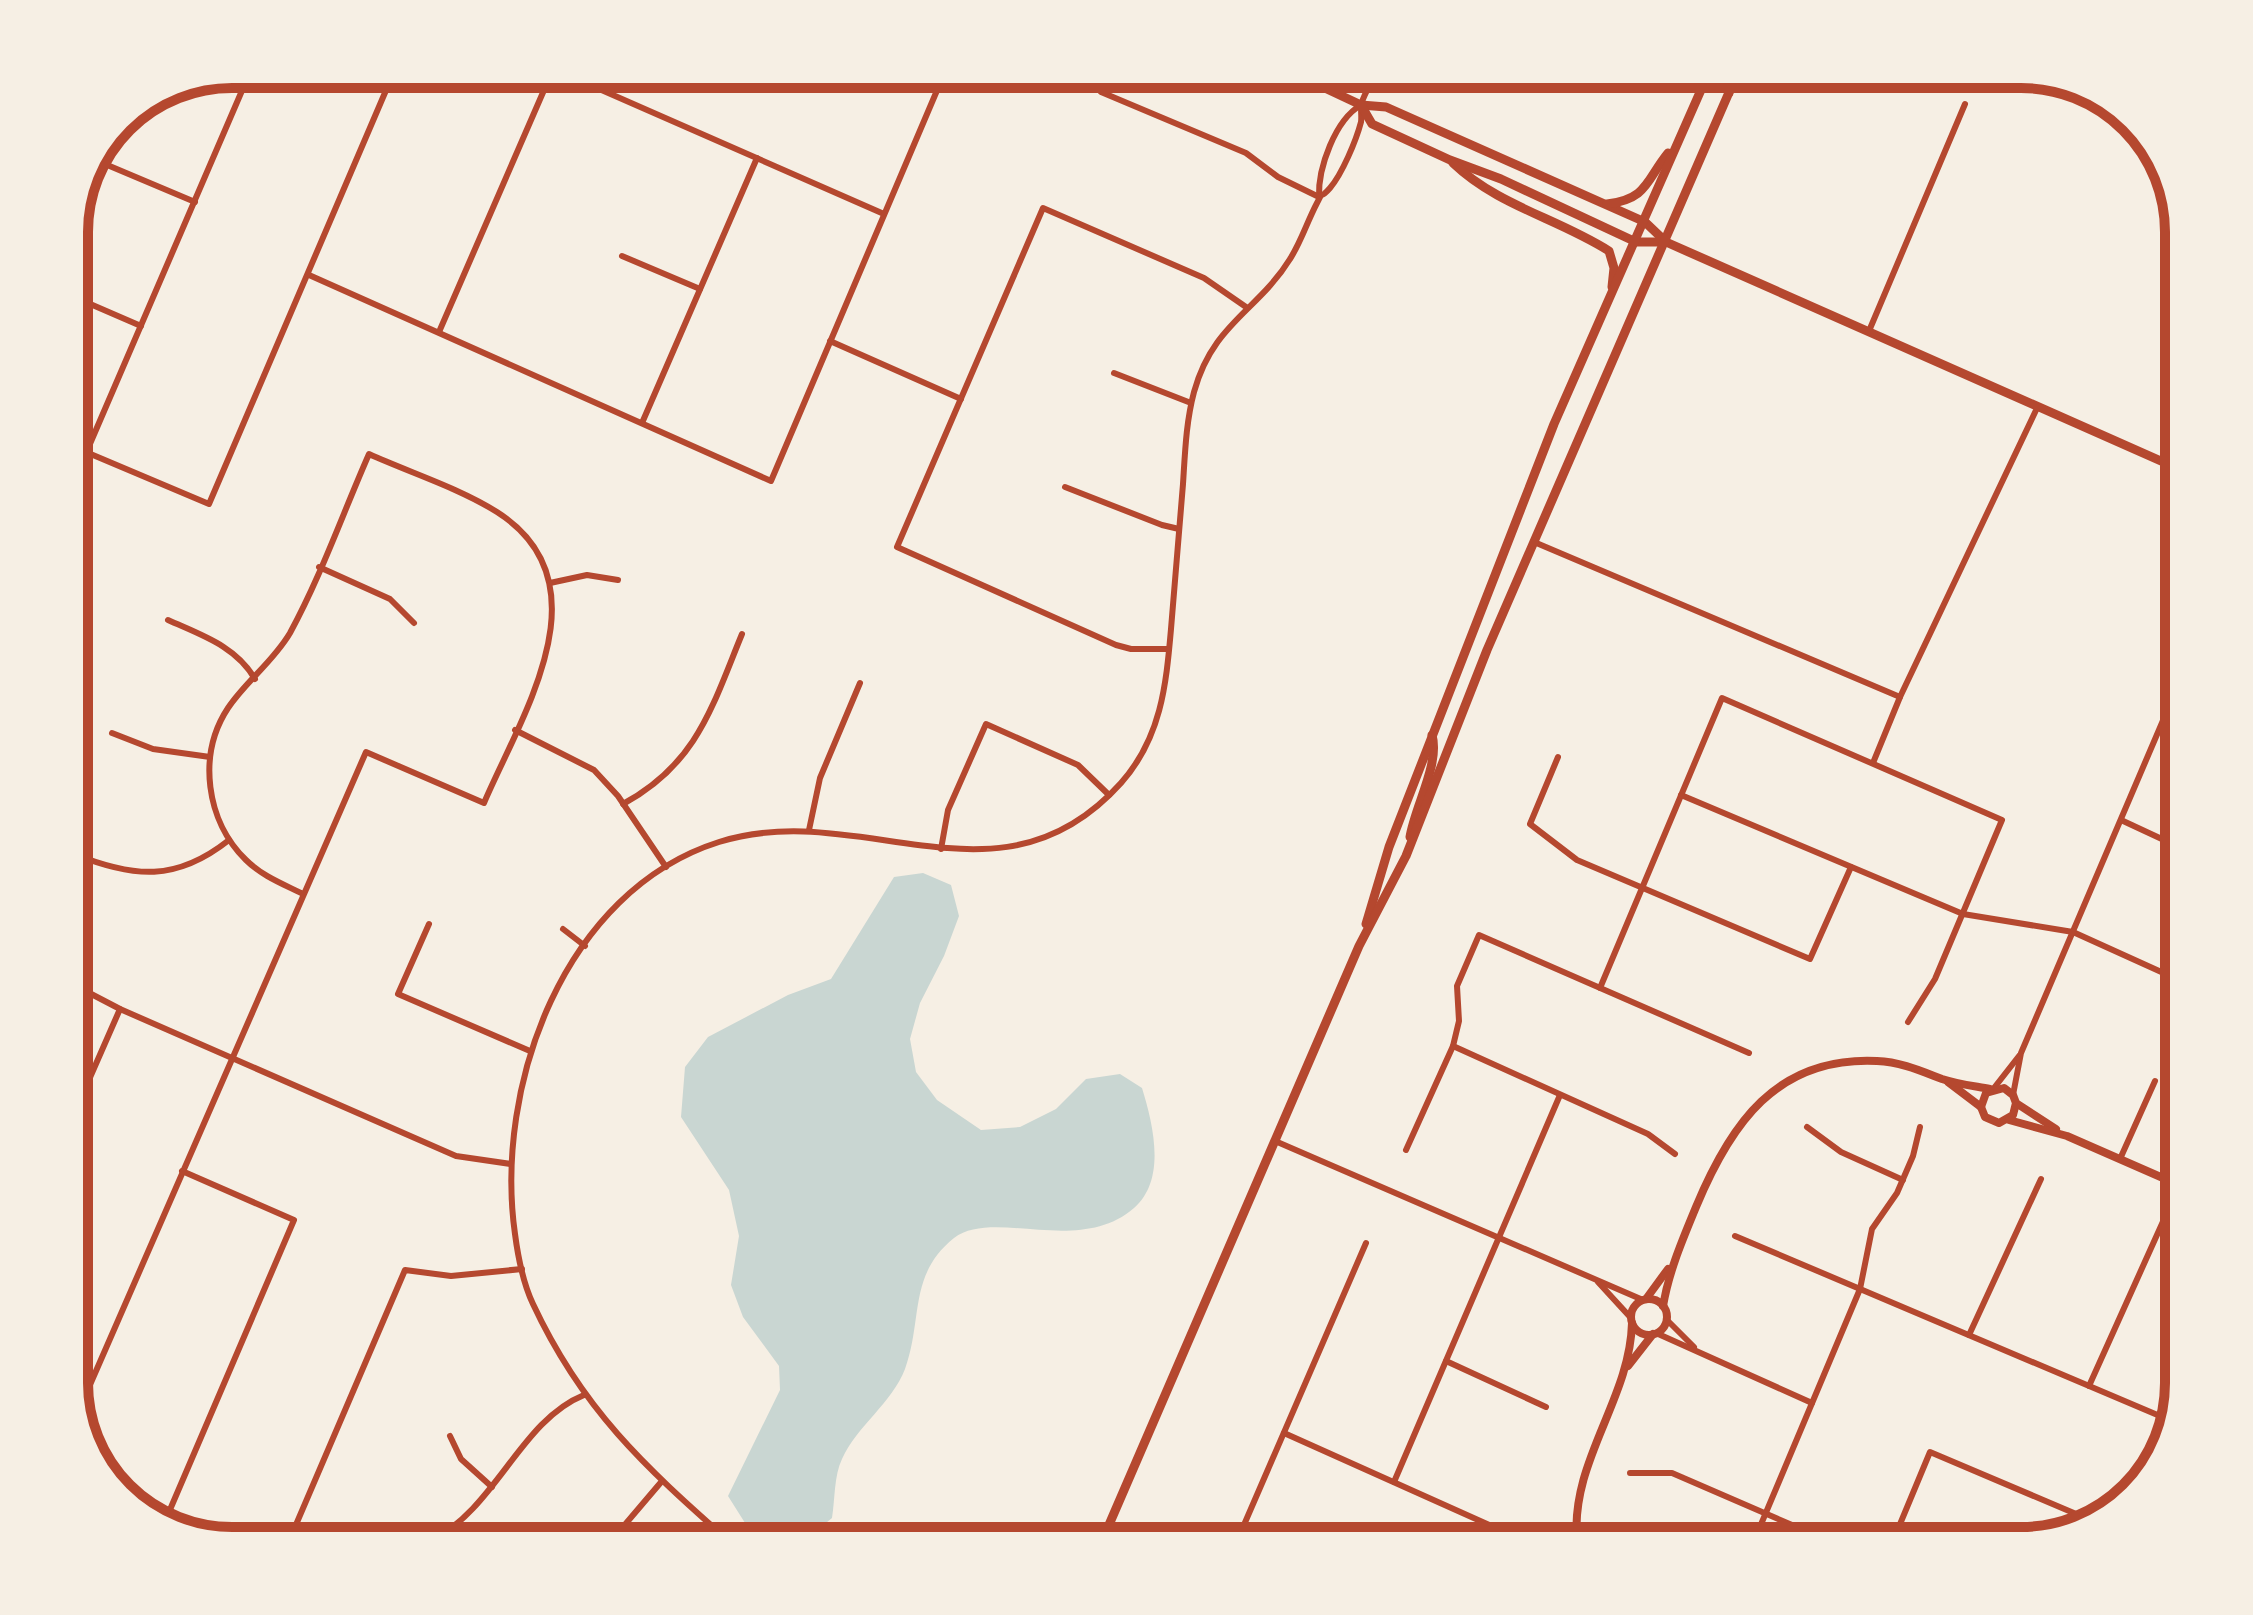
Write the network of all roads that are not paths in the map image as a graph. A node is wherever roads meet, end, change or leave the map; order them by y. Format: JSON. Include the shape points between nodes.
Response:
{"nodes":[{"id":1,"x":243,"y":88,"type":"edge"},
{"id":2,"x":387,"y":88,"type":"edge"},
{"id":3,"x":545,"y":88,"type":"edge"},
{"id":4,"x":597,"y":88,"type":"edge"},
{"id":5,"x":938,"y":88,"type":"edge"},
{"id":6,"x":1325,"y":88,"type":"edge"},
{"id":7,"x":1369,"y":88,"type":"edge"},
{"id":8,"x":1701,"y":88,"type":"edge"},
{"id":9,"x":1728,"y":88,"type":"edge"},
{"id":10,"x":1731,"y":88,"type":"edge"},
{"id":11,"x":1101,"y":92,"type":"dead end"},
{"id":12,"x":1729,"y":93,"type":"junction"},
{"id":13,"x":1965,"y":104,"type":"dead end"},
{"id":14,"x":1361,"y":105,"type":"junction"},
{"id":15,"x":1675,"y":144,"type":"junction"},
{"id":16,"x":757,"y":158,"type":"junction"},
{"id":17,"x":1450,"y":160,"type":"junction"},
{"id":18,"x":105,"y":164,"type":"edge"},
{"id":19,"x":1319,"y":197,"type":"junction"},
{"id":20,"x":195,"y":202,"type":"junction"},
{"id":21,"x":1606,"y":204,"type":"junction"},
{"id":22,"x":884,"y":214,"type":"junction"},
{"id":23,"x":1645,"y":222,"type":"junction"},
{"id":24,"x":1636,"y":242,"type":"junction"},
{"id":25,"x":1666,"y":242,"type":"junction"},
{"id":26,"x":622,"y":256,"type":"dead end"},
{"id":27,"x":309,"y":275,"type":"junction"},
{"id":28,"x":700,"y":289,"type":"junction"},
{"id":29,"x":1611,"y":294,"type":"junction"},
{"id":30,"x":88,"y":303,"type":"edge"},
{"id":31,"x":1246,"y":307,"type":"junction"},
{"id":32,"x":141,"y":326,"type":"junction"},
{"id":33,"x":1869,"y":331,"type":"junction"},
{"id":34,"x":439,"y":332,"type":"junction"},
{"id":35,"x":830,"y":341,"type":"junction"},
{"id":36,"x":1114,"y":373,"type":"dead end"},
{"id":37,"x":961,"y":399,"type":"junction"},
{"id":38,"x":1191,"y":403,"type":"junction"},
{"id":39,"x":2038,"y":406,"type":"junction"},
{"id":40,"x":642,"y":423,"type":"junction"},
{"id":41,"x":88,"y":450,"type":"edge"},
{"id":42,"x":88,"y":452,"type":"edge"},
{"id":43,"x":2165,"y":463,"type":"edge"},
{"id":44,"x":1065,"y":487,"type":"dead end"},
{"id":45,"x":1179,"y":529,"type":"junction"},
{"id":46,"x":1534,"y":542,"type":"junction"},
{"id":47,"x":319,"y":567,"type":"junction"},
{"id":48,"x":618,"y":580,"type":"dead end"},
{"id":49,"x":550,"y":583,"type":"junction"},
{"id":50,"x":168,"y":620,"type":"dead end"},
{"id":51,"x":414,"y":623,"type":"dead end"},
{"id":52,"x":742,"y":634,"type":"dead end"},
{"id":53,"x":1169,"y":649,"type":"junction"},
{"id":54,"x":255,"y":679,"type":"junction"},
{"id":55,"x":860,"y":683,"type":"dead end"},
{"id":56,"x":1900,"y":697,"type":"junction"},
{"id":57,"x":2165,"y":717,"type":"edge"},
{"id":58,"x":515,"y":730,"type":"junction"},
{"id":59,"x":112,"y":733,"type":"dead end"},
{"id":60,"x":1432,"y":735,"type":"junction"},
{"id":61,"x":210,"y":757,"type":"junction"},
{"id":62,"x":1558,"y":757,"type":"dead end"},
{"id":63,"x":1873,"y":763,"type":"junction"},
{"id":64,"x":1109,"y":795,"type":"junction"},
{"id":65,"x":1681,"y":795,"type":"junction"},
{"id":66,"x":623,"y":804,"type":"junction"},
{"id":67,"x":2121,"y":820,"type":"junction"},
{"id":68,"x":809,"y":830,"type":"junction"},
{"id":69,"x":229,"y":840,"type":"junction"},
{"id":70,"x":2165,"y":840,"type":"edge"},
{"id":71,"x":941,"y":849,"type":"junction"},
{"id":72,"x":1406,"y":856,"type":"junction"},
{"id":73,"x":88,"y":859,"type":"edge"},
{"id":74,"x":666,"y":867,"type":"junction"},
{"id":75,"x":1851,"y":867,"type":"junction"},
{"id":76,"x":1642,"y":887,"type":"junction"},
{"id":77,"x":303,"y":894,"type":"junction"},
{"id":78,"x":1963,"y":914,"type":"junction"},
{"id":79,"x":429,"y":924,"type":"dead end"},
{"id":80,"x":563,"y":929,"type":"dead end"},
{"id":81,"x":2073,"y":932,"type":"junction"},
{"id":82,"x":585,"y":946,"type":"junction"},
{"id":83,"x":1359,"y":946,"type":"junction"},
{"id":84,"x":2165,"y":974,"type":"edge"},
{"id":85,"x":1600,"y":988,"type":"junction"},
{"id":86,"x":88,"y":992,"type":"edge"},
{"id":87,"x":120,"y":1009,"type":"junction"},
{"id":88,"x":1908,"y":1022,"type":"dead end"},
{"id":89,"x":1453,"y":1046,"type":"junction"},
{"id":90,"x":530,"y":1051,"type":"junction"},
{"id":91,"x":1749,"y":1053,"type":"dead end"},
{"id":92,"x":2021,"y":1053,"type":"junction"},
{"id":93,"x":232,"y":1057,"type":"junction"},
{"id":94,"x":1945,"y":1080,"type":"junction"},
{"id":95,"x":88,"y":1081,"type":"edge"},
{"id":96,"x":2155,"y":1081,"type":"dead end"},
{"id":97,"x":1992,"y":1089,"type":"junction"},
{"id":98,"x":1560,"y":1095,"type":"junction"},
{"id":99,"x":2014,"y":1099,"type":"junction"},
{"id":100,"x":1981,"y":1107,"type":"junction"},
{"id":101,"x":2009,"y":1120,"type":"junction"},
{"id":102,"x":1807,"y":1127,"type":"dead end"},
{"id":103,"x":1920,"y":1127,"type":"dead end"},
{"id":104,"x":2067,"y":1136,"type":"junction"},
{"id":105,"x":1275,"y":1141,"type":"junction"},
{"id":106,"x":1406,"y":1150,"type":"dead end"},
{"id":107,"x":1675,"y":1154,"type":"dead end"},
{"id":108,"x":2120,"y":1159,"type":"junction"},
{"id":109,"x":511,"y":1164,"type":"junction"},
{"id":110,"x":182,"y":1171,"type":"junction"},
{"id":111,"x":2041,"y":1179,"type":"dead end"},
{"id":112,"x":1903,"y":1180,"type":"junction"},
{"id":113,"x":2165,"y":1180,"type":"edge"},
{"id":114,"x":2165,"y":1217,"type":"edge"},
{"id":115,"x":1735,"y":1236,"type":"dead end"},
{"id":116,"x":1499,"y":1238,"type":"junction"},
{"id":117,"x":1366,"y":1243,"type":"dead end"},
{"id":118,"x":1671,"y":1265,"type":"junction"},
{"id":119,"x":522,"y":1269,"type":"junction"},
{"id":120,"x":1595,"y":1280,"type":"junction"},
{"id":121,"x":1860,"y":1289,"type":"junction"},
{"id":122,"x":1644,"y":1300,"type":"junction"},
{"id":123,"x":1663,"y":1306,"type":"junction"},
{"id":124,"x":1666,"y":1319,"type":"junction"},
{"id":125,"x":1632,"y":1320,"type":"junction"},
{"id":126,"x":1654,"y":1334,"type":"junction"},
{"id":127,"x":1969,"y":1335,"type":"junction"},
{"id":128,"x":1697,"y":1350,"type":"junction"},
{"id":129,"x":1446,"y":1361,"type":"junction"},
{"id":130,"x":1625,"y":1370,"type":"junction"},
{"id":131,"x":2089,"y":1386,"type":"junction"},
{"id":132,"x":88,"y":1389,"type":"edge"},
{"id":133,"x":584,"y":1395,"type":"junction"},
{"id":134,"x":1812,"y":1403,"type":"junction"},
{"id":135,"x":1546,"y":1407,"type":"dead end"},
{"id":136,"x":2161,"y":1416,"type":"edge"},
{"id":137,"x":1284,"y":1433,"type":"junction"},
{"id":138,"x":450,"y":1436,"type":"dead end"},
{"id":139,"x":1630,"y":1473,"type":"dead end"},
{"id":140,"x":662,"y":1481,"type":"junction"},
{"id":141,"x":1394,"y":1482,"type":"junction"},
{"id":142,"x":492,"y":1487,"type":"junction"},
{"id":143,"x":169,"y":1512,"type":"edge"},
{"id":144,"x":1766,"y":1513,"type":"junction"},
{"id":145,"x":2078,"y":1515,"type":"edge"},
{"id":146,"x":295,"y":1527,"type":"edge"},
{"id":147,"x":457,"y":1527,"type":"edge"},
{"id":148,"x":623,"y":1527,"type":"edge"},
{"id":149,"x":713,"y":1527,"type":"edge"},
{"id":150,"x":1108,"y":1527,"type":"edge"},
{"id":151,"x":1243,"y":1527,"type":"edge"},
{"id":152,"x":1494,"y":1527,"type":"edge"},
{"id":153,"x":1577,"y":1527,"type":"edge"},
{"id":154,"x":1760,"y":1527,"type":"edge"},
{"id":155,"x":1798,"y":1527,"type":"edge"},
{"id":156,"x":1899,"y":1527,"type":"edge"}],
"edges":[{"from":1,"to":20,"type":"street"},
{"from":2,"to":27,"type":"street"},
{"from":3,"to":34,"type":"street"},
{"from":4,"to":16,"type":"street"},
{"from":5,"to":22,"type":"street"},
{"from":6,"to":14,"type":"main road"},
{"from":7,"to":14,"type":"street"},
{"from":8,"to":15,"type":"main road"},
{"from":9,"to":12,"type":"main road"},
{"from":10,"to":12,"type":"main road"},
{"from":11,"to":19,"type":"street","via":[[1246,153],[1278,177]]},
{"from":12,"to":25,"type":"main road"},
{"from":13,"to":33,"type":"street"},
{"from":14,"to":17,"type":"main road","via":[[1372,124]]},
{"from":14,"to":19,"type":"street","via":[[1362,120],[1332,187]]},
{"from":14,"to":19,"type":"street","via":[[1346,113],[1319,178]]},
{"from":14,"to":21,"type":"main road","via":[[1386,107]]},
{"from":15,"to":21,"type":"main road","via":[[1642,192]]},
{"from":15,"to":23,"type":"main road"},
{"from":16,"to":22,"type":"street"},
{"from":16,"to":28,"type":"street"},
{"from":17,"to":24,"type":"main road"},
{"from":17,"to":29,"type":"main road","via":[[1498,198],[1609,251],[1614,268]]},
{"from":18,"to":20,"type":"street"},
{"from":19,"to":31,"type":"street","via":[[1288,264]]},
{"from":20,"to":32,"type":"street"},
{"from":21,"to":23,"type":"main road"},
{"from":22,"to":35,"type":"street"},
{"from":23,"to":24,"type":"main road"},
{"from":23,"to":25,"type":"main road"},
{"from":24,"to":25,"type":"main road"},
{"from":24,"to":29,"type":"main road"},
{"from":25,"to":33,"type":"main road"},
{"from":25,"to":46,"type":"main road"},
{"from":26,"to":28,"type":"street"},
{"from":27,"to":34,"type":"street"},
{"from":27,"to":42,"type":"street","via":[[209,504]]},
{"from":28,"to":40,"type":"street"},
{"from":29,"to":60,"type":"main road"},
{"from":30,"to":32,"type":"street"},
{"from":31,"to":37,"type":"street","via":[[1204,278],[1043,208]]},
{"from":31,"to":38,"type":"street","via":[[1216,343]]},
{"from":32,"to":41,"type":"street"},
{"from":33,"to":39,"type":"main road"},
{"from":34,"to":40,"type":"street"},
{"from":35,"to":37,"type":"street"},
{"from":35,"to":40,"type":"street","via":[[771,481]]},
{"from":36,"to":38,"type":"street"},
{"from":37,"to":53,"type":"street","via":[[897,547],[1116,645]]},
{"from":38,"to":45,"type":"street"},
{"from":39,"to":43,"type":"main road"},
{"from":39,"to":56,"type":"street"},
{"from":44,"to":45,"type":"street"},
{"from":45,"to":53,"type":"street"},
{"from":46,"to":56,"type":"street"},
{"from":46,"to":72,"type":"main road"},
{"from":47,"to":49,"type":"street","via":[[369,454],[498,513],[525,536]]},
{"from":47,"to":51,"type":"street","via":[[390,599]]},
{"from":47,"to":54,"type":"street","via":[[282,647]]},
{"from":48,"to":49,"type":"street","via":[[587,575]]},
{"from":49,"to":58,"type":"street","via":[[552,640]]},
{"from":50,"to":54,"type":"street","via":[[223,645]]},
{"from":52,"to":66,"type":"street","via":[[686,755],[655,785]]},
{"from":53,"to":64,"type":"street","via":[[1167,688],[1156,725],[1135,765]]},
{"from":54,"to":61,"type":"street","via":[[227,710]]},
{"from":55,"to":68,"type":"street","via":[[820,778]]},
{"from":56,"to":63,"type":"street"},
{"from":57,"to":67,"type":"street"},
{"from":58,"to":66,"type":"street","via":[[594,770]]},
{"from":58,"to":77,"type":"street","via":[[484,803],[366,752]]},
{"from":59,"to":61,"type":"street","via":[[164,752]]},
{"from":60,"to":72,"type":"main road","via":[[1434,761],[1413,816]]},
{"from":60,"to":83,"type":"main road","via":[[1389,847]]},
{"from":61,"to":69,"type":"street","via":[[211,792]]},
{"from":62,"to":76,"type":"street","via":[[1530,824],[1577,860]]},
{"from":63,"to":65,"type":"street","via":[[1722,698]]},
{"from":63,"to":78,"type":"street","via":[[2002,820]]},
{"from":64,"to":71,"type":"street","via":[[1041,839],[998,850]]},
{"from":64,"to":71,"type":"street","via":[[1078,765],[986,724],[948,810]]},
{"from":65,"to":75,"type":"street"},
{"from":65,"to":76,"type":"street"},
{"from":66,"to":74,"type":"street"},
{"from":67,"to":70,"type":"street"},
{"from":67,"to":81,"type":"street"},
{"from":68,"to":71,"type":"street"},
{"from":68,"to":74,"type":"street","via":[[739,837]]},
{"from":69,"to":73,"type":"street","via":[[199,861],[162,872],[127,872]]},
{"from":69,"to":77,"type":"street","via":[[258,870]]},
{"from":72,"to":83,"type":"main road"},
{"from":74,"to":82,"type":"street","via":[[618,905]]},
{"from":75,"to":76,"type":"street","via":[[1810,959]]},
{"from":75,"to":78,"type":"street"},
{"from":76,"to":85,"type":"street"},
{"from":77,"to":93,"type":"street"},
{"from":78,"to":81,"type":"street"},
{"from":78,"to":88,"type":"street","via":[[1935,979]]},
{"from":79,"to":90,"type":"street","via":[[398,994]]},
{"from":80,"to":82,"type":"street"},
{"from":81,"to":84,"type":"street"},
{"from":81,"to":92,"type":"street"},
{"from":82,"to":90,"type":"street","via":[[553,998]]},
{"from":83,"to":105,"type":"main road"},
{"from":85,"to":89,"type":"street","via":[[1479,935],[1457,986],[1459,1021]]},
{"from":85,"to":91,"type":"street"},
{"from":86,"to":87,"type":"street"},
{"from":87,"to":93,"type":"street"},
{"from":87,"to":95,"type":"street"},
{"from":89,"to":98,"type":"street"},
{"from":89,"to":106,"type":"street"},
{"from":90,"to":109,"type":"street","via":[[516,1110]]},
{"from":92,"to":97,"type":"street"},
{"from":92,"to":99,"type":"street"},
{"from":93,"to":109,"type":"street","via":[[456,1156]]},
{"from":93,"to":110,"type":"street"},
{"from":94,"to":97,"type":"street"},
{"from":94,"to":100,"type":"street"},
{"from":94,"to":118,"type":"street","via":[[1904,1065],[1859,1061],[1816,1070],[1774,1091],[1724,1145]]},
{"from":96,"to":108,"type":"street"},
{"from":97,"to":99,"type":"street","via":[[2004,1088]]},
{"from":97,"to":100,"type":"street"},
{"from":98,"to":107,"type":"street","via":[[1648,1134]]},
{"from":98,"to":116,"type":"street"},
{"from":99,"to":101,"type":"street"},
{"from":99,"to":104,"type":"street"},
{"from":100,"to":101,"type":"street","via":[[1994,1123]]},
{"from":101,"to":104,"type":"street"},
{"from":102,"to":112,"type":"street","via":[[1841,1152]]},
{"from":103,"to":112,"type":"street"},
{"from":104,"to":108,"type":"street"},
{"from":105,"to":116,"type":"street"},
{"from":105,"to":150,"type":"main road"},
{"from":108,"to":113,"type":"street"},
{"from":109,"to":119,"type":"street"},
{"from":110,"to":132,"type":"street"},
{"from":110,"to":143,"type":"street","via":[[294,1220]]},
{"from":111,"to":127,"type":"street"},
{"from":112,"to":121,"type":"street","via":[[1872,1229]]},
{"from":114,"to":131,"type":"street"},
{"from":115,"to":121,"type":"street"},
{"from":116,"to":120,"type":"street"},
{"from":116,"to":129,"type":"street"},
{"from":117,"to":137,"type":"street"},
{"from":118,"to":122,"type":"street"},
{"from":118,"to":123,"type":"street"},
{"from":119,"to":133,"type":"street","via":[[530,1299]]},
{"from":119,"to":146,"type":"street","via":[[451,1276],[405,1270]]},
{"from":120,"to":122,"type":"street"},
{"from":120,"to":125,"type":"street"},
{"from":121,"to":127,"type":"street"},
{"from":121,"to":134,"type":"street"},
{"from":122,"to":123,"type":"street"},
{"from":122,"to":125,"type":"street","via":[[1634,1307]]},
{"from":123,"to":124,"type":"street"},
{"from":124,"to":126,"type":"street"},
{"from":124,"to":128,"type":"street"},
{"from":125,"to":126,"type":"street","via":[[1638,1331]]},
{"from":125,"to":130,"type":"street"},
{"from":126,"to":128,"type":"street"},
{"from":126,"to":130,"type":"street"},
{"from":127,"to":131,"type":"street"},
{"from":128,"to":134,"type":"street"},
{"from":129,"to":135,"type":"street"},
{"from":129,"to":141,"type":"street"},
{"from":130,"to":153,"type":"street","via":[[1587,1465]]},
{"from":131,"to":136,"type":"street"},
{"from":133,"to":140,"type":"street","via":[[612,1432]]},
{"from":133,"to":142,"type":"street","via":[[547,1418]]},
{"from":134,"to":144,"type":"street"},
{"from":137,"to":141,"type":"street"},
{"from":137,"to":151,"type":"street"},
{"from":138,"to":142,"type":"street","via":[[461,1459]]},
{"from":139,"to":144,"type":"street","via":[[1672,1473]]},
{"from":140,"to":148,"type":"street"},
{"from":140,"to":149,"type":"street"},
{"from":141,"to":152,"type":"street"},
{"from":142,"to":147,"type":"street"},
{"from":144,"to":154,"type":"street"},
{"from":144,"to":155,"type":"street"},
{"from":145,"to":156,"type":"street","via":[[1930,1452]]}]}
